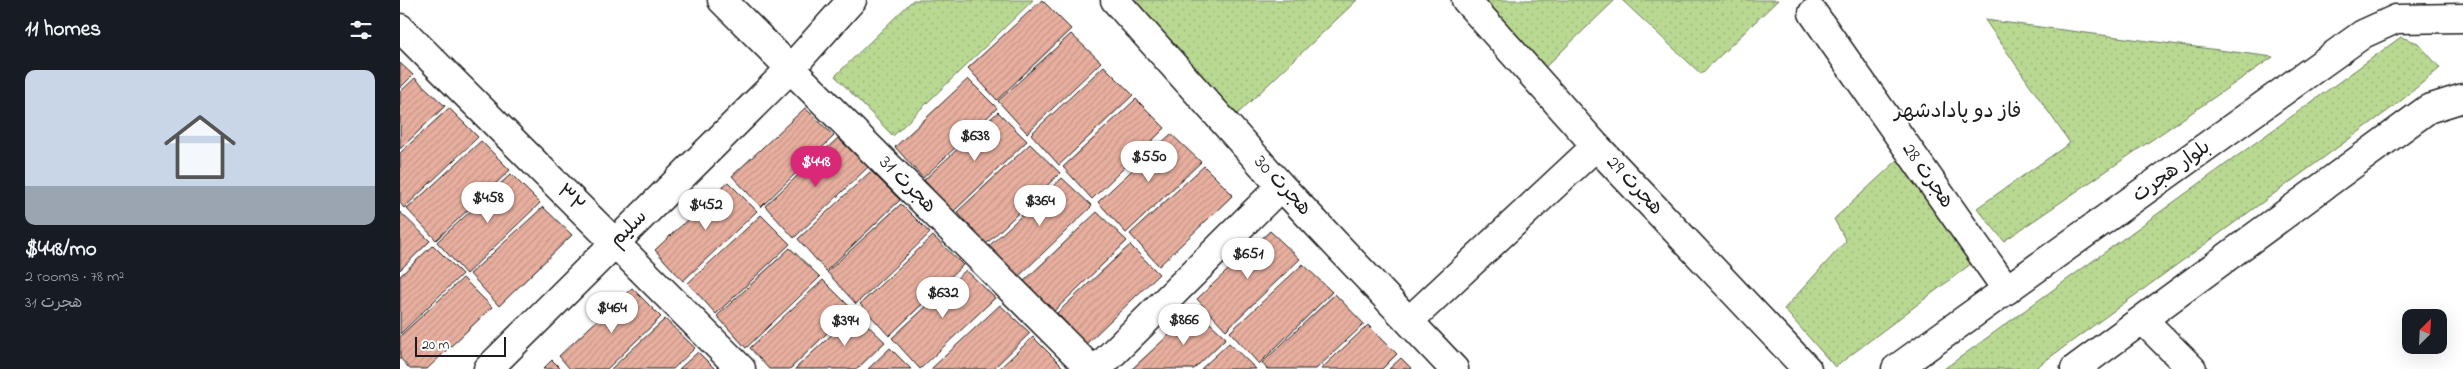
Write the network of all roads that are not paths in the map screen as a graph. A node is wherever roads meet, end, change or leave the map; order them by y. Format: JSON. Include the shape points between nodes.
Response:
{"nodes":[{"id":1,"x":722,"y":0,"type":"edge"},
{"id":2,"x":852,"y":0,"type":"edge"},
{"id":3,"x":1115,"y":0,"type":"edge"},
{"id":4,"x":1466,"y":0,"type":"edge"},
{"id":5,"x":1813,"y":13,"type":"dead end"},
{"id":6,"x":2463,"y":18,"type":"edge"},
{"id":7,"x":400,"y":28,"type":"edge"},
{"id":8,"x":791,"y":68,"type":"junction"},
{"id":9,"x":2463,"y":98,"type":"edge"},
{"id":10,"x":1596,"y":146,"type":"junction"},
{"id":11,"x":1281,"y":186,"type":"junction"},
{"id":12,"x":615,"y":243,"type":"junction"},
{"id":13,"x":2007,"y":290,"type":"junction"},
{"id":14,"x":2143,"y":320,"type":"junction"},
{"id":15,"x":1409,"y":321,"type":"junction"},
{"id":16,"x":488,"y":369,"type":"edge"},
{"id":17,"x":740,"y":369,"type":"edge"},
{"id":18,"x":1091,"y":369,"type":"edge"},
{"id":19,"x":1098,"y":369,"type":"edge"},
{"id":20,"x":1454,"y":369,"type":"edge"},
{"id":21,"x":1807,"y":369,"type":"edge"},
{"id":22,"x":1896,"y":369,"type":"edge"},
{"id":23,"x":2075,"y":369,"type":"edge"},
{"id":24,"x":2192,"y":369,"type":"edge"}],
"edges":[{"from":1,"to":8,"type":"street","name":"هجرت 31"},
{"from":2,"to":8,"type":"street","name":"سلیم"},
{"from":3,"to":11,"type":"street","name":"هجرت 30"},
{"from":4,"to":10,"type":"street","name":"هجرت 29"},
{"from":5,"to":13,"type":"street","name":"هجرت 28"},
{"from":6,"to":13,"type":"street","name":"بلوار هجرت","via":[[2396,19],[2363,34]]},
{"from":7,"to":12,"type":"street","name":"۳۲"},
{"from":8,"to":12,"type":"street","name":"سلیم"},
{"from":8,"to":18,"type":"street","name":"هجرت 31"},
{"from":9,"to":14,"type":"street","via":[[2428,109]]},
{"from":10,"to":15,"type":"street"},
{"from":10,"to":21,"type":"street","name":"هجرت 29"},
{"from":11,"to":15,"type":"street","name":"هجرت 30"},
{"from":11,"to":19,"type":"street"},
{"from":12,"to":16,"type":"street","name":"سلیم"},
{"from":12,"to":17,"type":"street","name":"۳۲"},
{"from":13,"to":22,"type":"street","name":"بلوار هجرت"},
{"from":14,"to":23,"type":"street"},
{"from":14,"to":24,"type":"street"},
{"from":15,"to":20,"type":"street","name":"هجرت 30"}]}
